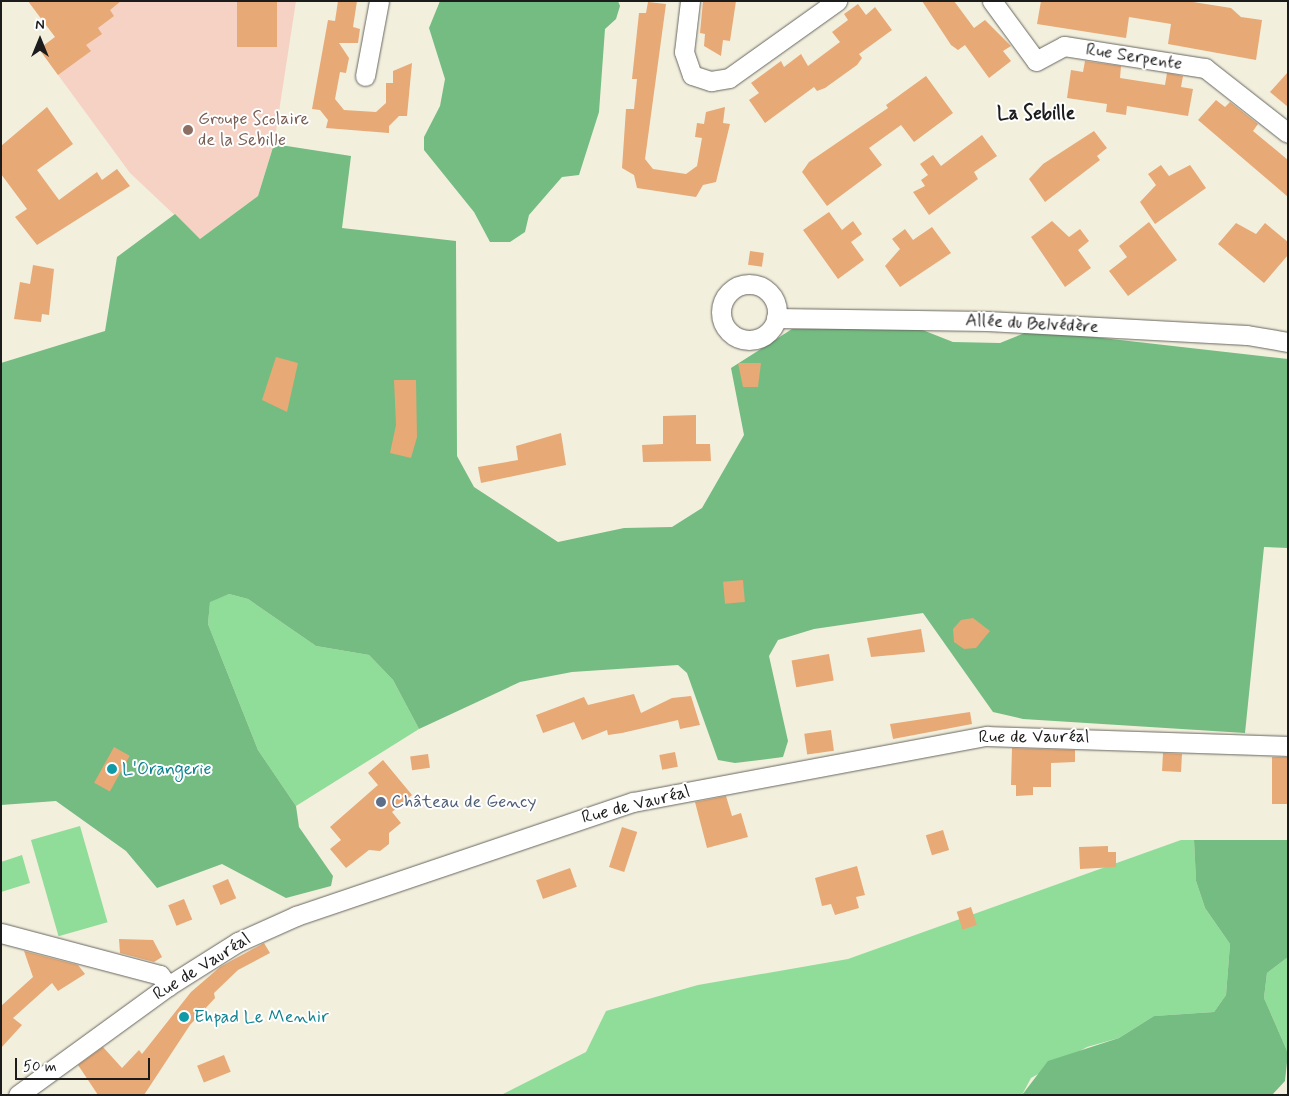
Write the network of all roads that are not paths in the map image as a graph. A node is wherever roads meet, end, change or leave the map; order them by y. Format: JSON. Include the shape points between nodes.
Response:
{"nodes":[{"id":1,"x":379,"y":1,"type":"edge"},
{"id":2,"x":690,"y":1,"type":"edge"},
{"id":3,"x":838,"y":1,"type":"edge"},
{"id":4,"x":992,"y":1,"type":"edge"},
{"id":5,"x":365,"y":76,"type":"dead end"},
{"id":6,"x":1288,"y":133,"type":"edge"},
{"id":7,"x":776,"y":318,"type":"dead end"},
{"id":8,"x":1288,"y":342,"type":"edge"},
{"id":9,"x":1288,"y":746,"type":"edge"},
{"id":10,"x":1,"y":932,"type":"edge"},
{"id":11,"x":168,"y":986,"type":"junction"},
{"id":12,"x":18,"y":1095,"type":"edge"}],
"edges":[{"from":1,"to":5,"type":"street"},
{"from":2,"to":3,"type":"street","via":[[684,52],[692,75],[711,81],[729,78]]},
{"from":4,"to":6,"type":"street","name":"Rue Serpente","via":[[1036,61],[1064,46],[1204,68]]},
{"from":7,"to":8,"type":"street","name":"Allée du Belvédère","via":[[987,321],[1247,335]]},
{"from":9,"to":11,"type":"street","name":"Rue de Vauréal","via":[[987,736],[633,802],[296,916],[238,942]]},
{"from":10,"to":11,"type":"street","via":[[160,975]]},
{"from":11,"to":12,"type":"street","name":"Rue de Vauréal"}]}
